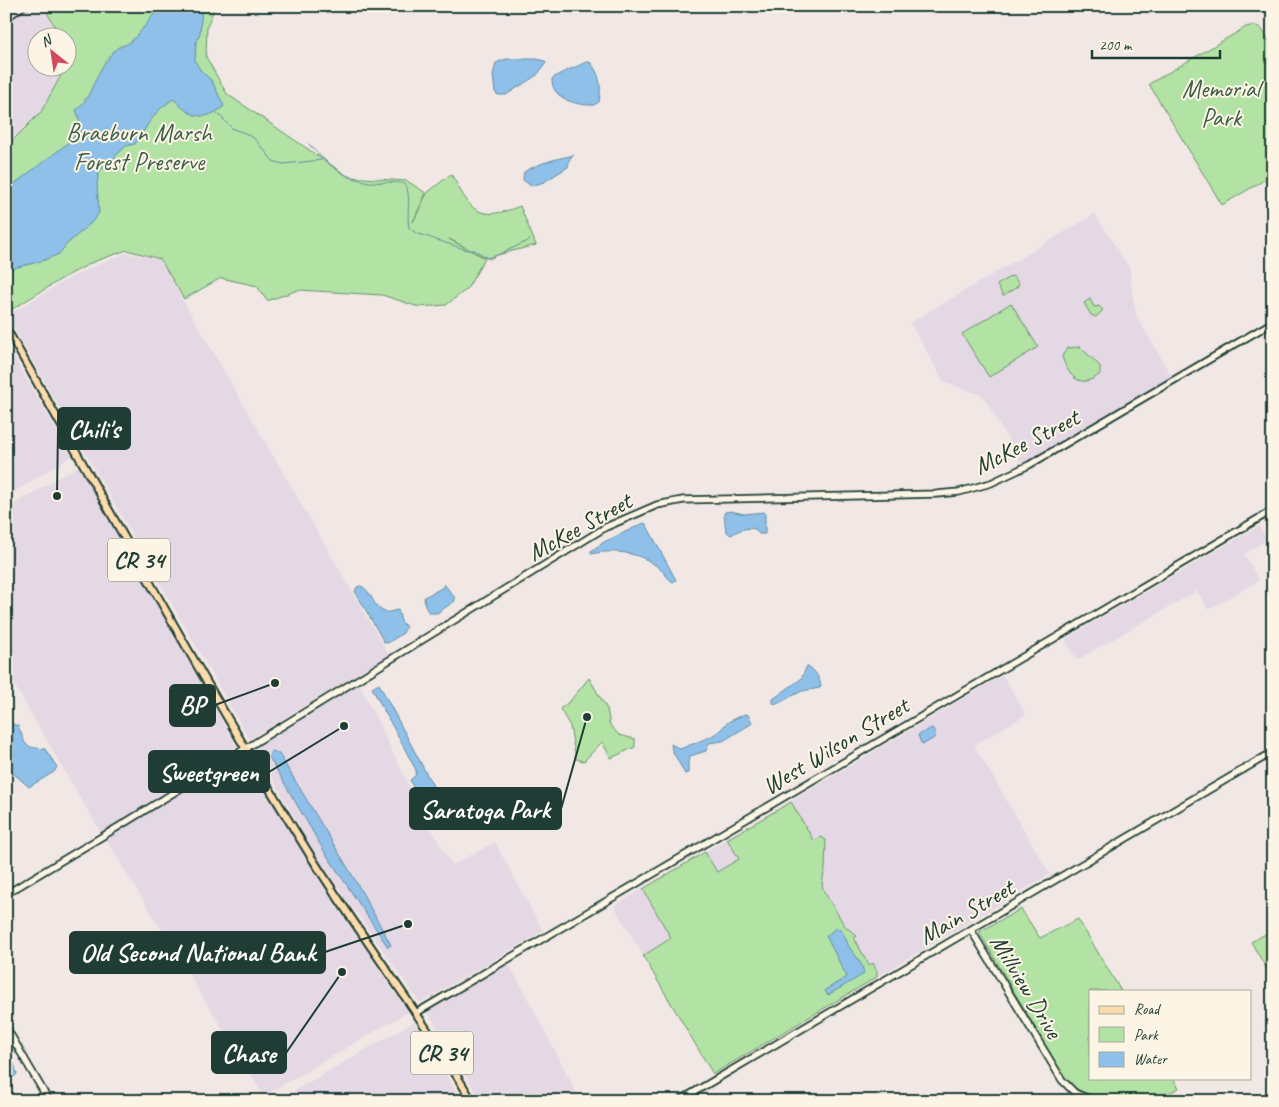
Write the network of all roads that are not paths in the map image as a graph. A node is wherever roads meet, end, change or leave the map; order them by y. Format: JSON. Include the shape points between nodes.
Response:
{"nodes":[{"id":1,"x":24,"y":6,"type":"edge"},
{"id":2,"x":6,"y":18,"type":"edge"},
{"id":3,"x":1273,"y":322,"type":"edge"},
{"id":4,"x":6,"y":328,"type":"edge"},
{"id":5,"x":1273,"y":510,"type":"edge"},
{"id":6,"x":246,"y":748,"type":"junction"},
{"id":7,"x":1273,"y":752,"type":"edge"},
{"id":8,"x":6,"y":894,"type":"edge"},
{"id":9,"x":971,"y":930,"type":"junction"},
{"id":10,"x":416,"y":1012,"type":"junction"},
{"id":11,"x":6,"y":1027,"type":"edge"},
{"id":12,"x":49,"y":1101,"type":"edge"},
{"id":13,"x":472,"y":1101,"type":"edge"},
{"id":14,"x":679,"y":1101,"type":"edge"},
{"id":15,"x":1094,"y":1101,"type":"edge"}],
"edges":[{"from":1,"to":2,"type":"street"},
{"from":3,"to":6,"type":"street","name":"McKee Street","via":[[1029,465],[975,488],[915,496],[683,500],[657,505],[594,534]]},
{"from":4,"to":6,"type":"main road","number":"CR 34"},
{"from":5,"to":10,"type":"street","name":"West Wilson Street"},
{"from":6,"to":8,"type":"street","name":"McKee Street"},
{"from":6,"to":10,"type":"main road","number":"CR 34","via":[[311,856]]},
{"from":7,"to":9,"type":"street","name":"Main Street"},
{"from":9,"to":14,"type":"street","name":"Main Street"},
{"from":9,"to":15,"type":"street","name":"Millview Drive","via":[[1062,1080],[1075,1092]]},
{"from":10,"to":13,"type":"main road","number":"CR 34"},
{"from":11,"to":12,"type":"street"}]}
